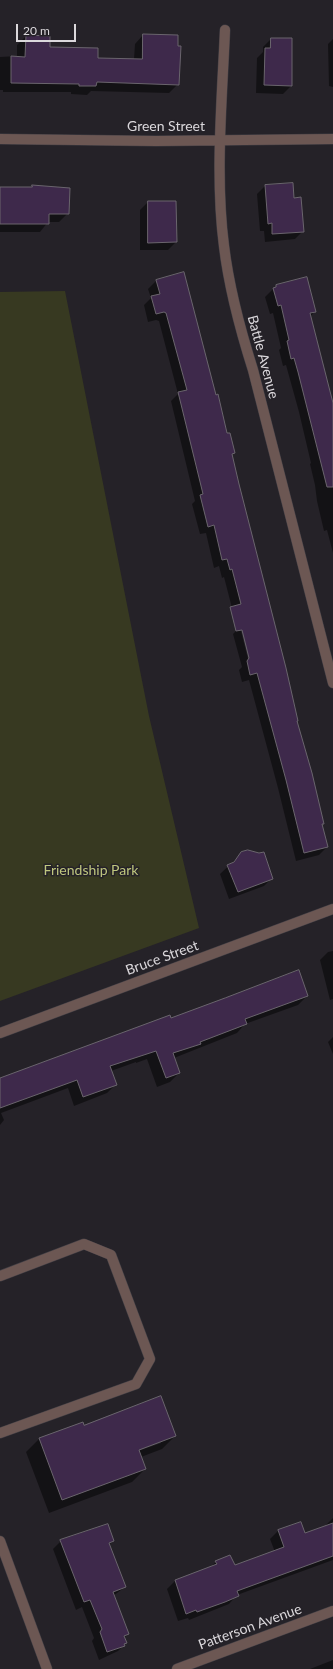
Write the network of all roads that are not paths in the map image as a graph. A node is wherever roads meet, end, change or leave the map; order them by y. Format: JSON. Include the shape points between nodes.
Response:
{"nodes":[{"id":1,"x":225,"y":30,"type":"dead end"},
{"id":2,"x":0,"y":139,"type":"edge"},
{"id":3,"x":221,"y":140,"type":"junction"},
{"id":4,"x":333,"y":140,"type":"edge"},
{"id":5,"x":333,"y":683,"type":"edge"},
{"id":6,"x":333,"y":909,"type":"edge"},
{"id":7,"x":0,"y":1033,"type":"edge"},
{"id":8,"x":0,"y":1276,"type":"edge"},
{"id":9,"x":0,"y":1433,"type":"edge"},
{"id":10,"x":0,"y":1541,"type":"edge"},
{"id":11,"x":333,"y":1611,"type":"edge"},
{"id":12,"x":47,"y":1669,"type":"edge"},
{"id":13,"x":177,"y":1669,"type":"edge"}],
"edges":[{"from":1,"to":3,"type":"street","name":"Battle Avenue"},
{"from":2,"to":3,"type":"street","name":"Green Street"},
{"from":3,"to":4,"type":"street","name":"Green Street"},
{"from":3,"to":5,"type":"street","name":"Battle Avenue","via":[[220,193],[231,290]]},
{"from":6,"to":7,"type":"street","name":"Bruce Street"},
{"from":8,"to":9,"type":"street","via":[[84,1244],[111,1255],[150,1359],[136,1384]]},
{"from":10,"to":12,"type":"street"},
{"from":11,"to":13,"type":"street","name":"Patterson Avenue"}]}
